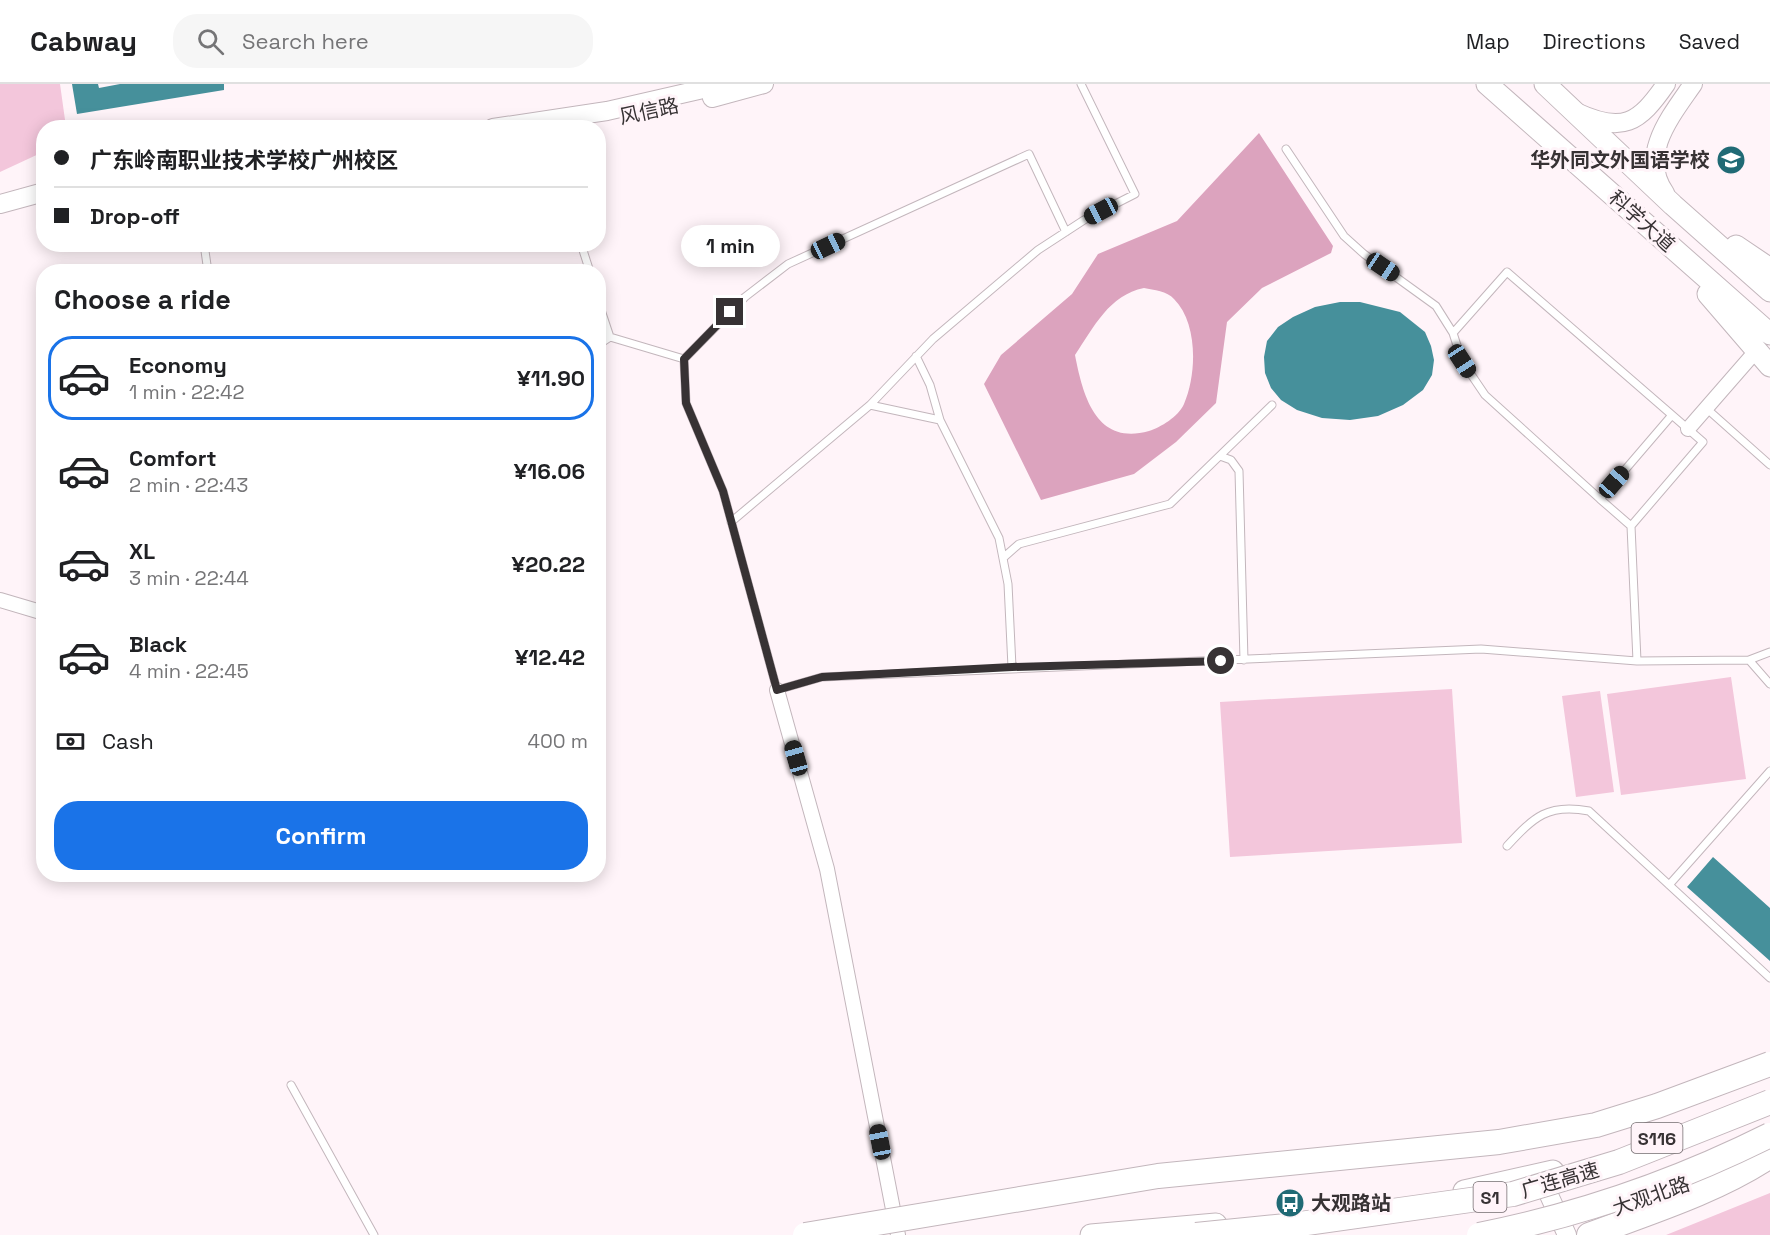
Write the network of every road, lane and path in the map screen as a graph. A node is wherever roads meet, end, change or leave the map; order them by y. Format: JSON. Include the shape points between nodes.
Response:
{"nodes":[{"id":1,"x":725,"y":84,"type":"edge"},
{"id":2,"x":764,"y":84,"type":"edge"},
{"id":3,"x":1081,"y":84,"type":"edge"},
{"id":4,"x":1487,"y":84,"type":"edge"},
{"id":5,"x":1545,"y":84,"type":"edge"},
{"id":6,"x":1693,"y":84,"type":"edge"},
{"id":7,"x":1666,"y":85,"type":"edge"},
{"id":8,"x":1682,"y":99,"type":"junction"},
{"id":9,"x":1576,"y":112,"type":"junction"},
{"id":10,"x":547,"y":120,"type":"edge"},
{"id":11,"x":606,"y":120,"type":"edge"},
{"id":12,"x":1286,"y":149,"type":"dead end"},
{"id":13,"x":36,"y":194,"type":"edge"},
{"id":14,"x":0,"y":204,"type":"edge"},
{"id":15,"x":36,"y":205,"type":"edge"},
{"id":16,"x":1673,"y":205,"type":"junction"},
{"id":17,"x":0,"y":213,"type":"edge"},
{"id":18,"x":1066,"y":232,"type":"junction"},
{"id":19,"x":1670,"y":247,"type":"junction"},
{"id":20,"x":1770,"y":269,"type":"edge"},
{"id":21,"x":1770,"y":291,"type":"edge"},
{"id":22,"x":606,"y":326,"type":"edge"},
{"id":23,"x":1453,"y":333,"type":"junction"},
{"id":24,"x":1770,"y":334,"type":"edge"},
{"id":25,"x":606,"y":338,"type":"edge"},
{"id":26,"x":610,"y":338,"type":"junction"},
{"id":27,"x":606,"y":340,"type":"edge"},
{"id":28,"x":916,"y":356,"type":"junction"},
{"id":29,"x":684,"y":359,"type":"junction"},
{"id":30,"x":1763,"y":359,"type":"edge"},
{"id":31,"x":870,"y":405,"type":"junction"},
{"id":32,"x":1272,"y":405,"type":"dead end"},
{"id":33,"x":1706,"y":408,"type":"junction"},
{"id":34,"x":1672,"y":415,"type":"junction"},
{"id":35,"x":939,"y":420,"type":"junction"},
{"id":36,"x":1688,"y":429,"type":"junction"},
{"id":37,"x":1220,"y":456,"type":"junction"},
{"id":38,"x":1770,"y":465,"type":"edge"},
{"id":39,"x":1600,"y":499,"type":"junction"},
{"id":40,"x":731,"y":522,"type":"junction"},
{"id":41,"x":1631,"y":526,"type":"junction"},
{"id":42,"x":1003,"y":558,"type":"junction"},
{"id":43,"x":0,"y":600,"type":"edge"},
{"id":44,"x":36,"y":611,"type":"edge"},
{"id":45,"x":1770,"y":652,"type":"edge"},
{"id":46,"x":1244,"y":660,"type":"junction"},
{"id":47,"x":1749,"y":660,"type":"junction"},
{"id":48,"x":1637,"y":661,"type":"junction"},
{"id":49,"x":1012,"y":667,"type":"junction"},
{"id":50,"x":1770,"y":684,"type":"edge"},
{"id":51,"x":777,"y":690,"type":"junction"},
{"id":52,"x":1770,"y":771,"type":"edge"},
{"id":53,"x":1507,"y":846,"type":"dead end"},
{"id":54,"x":1669,"y":885,"type":"junction"},
{"id":55,"x":1770,"y":978,"type":"edge"},
{"id":56,"x":1770,"y":1064,"type":"edge"},
{"id":57,"x":291,"y":1085,"type":"dead end"},
{"id":58,"x":1770,"y":1090,"type":"edge"},
{"id":59,"x":1770,"y":1102,"type":"edge"},
{"id":60,"x":1770,"y":1135,"type":"edge"},
{"id":61,"x":1770,"y":1149,"type":"edge"},
{"id":62,"x":1770,"y":1156,"type":"edge"},
{"id":63,"x":1540,"y":1174,"type":"junction"},
{"id":64,"x":1551,"y":1232,"type":"edge"},
{"id":65,"x":374,"y":1235,"type":"edge"},
{"id":66,"x":805,"y":1235,"type":"edge"},
{"id":67,"x":898,"y":1235,"type":"edge"},
{"id":68,"x":1091,"y":1235,"type":"edge"},
{"id":69,"x":1196,"y":1235,"type":"edge"},
{"id":70,"x":1479,"y":1235,"type":"edge"},
{"id":71,"x":1589,"y":1235,"type":"edge"}],
"edges":[{"from":1,"to":10,"type":"street","name":"风信路","via":[[607,111]]},
{"from":2,"to":11,"type":"street","name":"风信路"},
{"from":3,"to":18,"type":"lane","via":[[1135,194]]},
{"from":4,"to":19,"type":"main road","name":"科学大道"},
{"from":5,"to":9,"type":"main road","name":"科学大道"},
{"from":6,"to":8,"type":"street"},
{"from":7,"to":8,"type":"street"},
{"from":7,"to":9,"type":"street","via":[[1649,110],[1628,122],[1591,119]]},
{"from":8,"to":16,"type":"street","via":[[1657,143],[1654,169]]},
{"from":9,"to":16,"type":"main road","name":"科学大道"},
{"from":12,"to":23,"type":"lane","via":[[1344,236],[1436,306]]},
{"from":13,"to":14,"type":"street"},
{"from":15,"to":17,"type":"street"},
{"from":16,"to":20,"type":"main road"},
{"from":16,"to":21,"type":"main road","name":"科学大道"},
{"from":18,"to":28,"type":"lane","via":[[1038,249]]},
{"from":18,"to":29,"type":"lane","via":[[1029,154],[788,264],[745,297]]},
{"from":19,"to":24,"type":"main road","name":"科学大道"},
{"from":19,"to":30,"type":"main road"},
{"from":22,"to":26,"type":"lane"},
{"from":23,"to":34,"type":"lane","via":[[1507,273]]},
{"from":23,"to":39,"type":"lane","via":[[1462,361],[1485,395]]},
{"from":25,"to":26,"type":"lane"},
{"from":26,"to":27,"type":"lane"},
{"from":26,"to":29,"type":"lane"},
{"from":28,"to":31,"type":"lane"},
{"from":28,"to":35,"type":"lane","via":[[930,385]]},
{"from":29,"to":40,"type":"lane","via":[[686,403],[723,491]]},
{"from":30,"to":33,"type":"street"},
{"from":31,"to":35,"type":"lane"},
{"from":31,"to":40,"type":"lane"},
{"from":32,"to":37,"type":"lane"},
{"from":33,"to":36,"type":"street"},
{"from":33,"to":38,"type":"lane"},
{"from":34,"to":36,"type":"lane"},
{"from":34,"to":39,"type":"lane"},
{"from":35,"to":42,"type":"lane","via":[[999,538]]},
{"from":36,"to":41,"type":"lane","via":[[1703,442]]},
{"from":37,"to":42,"type":"lane","via":[[1170,504],[1019,543]]},
{"from":37,"to":46,"type":"lane","via":[[1230,460],[1239,471]]},
{"from":39,"to":41,"type":"lane"},
{"from":40,"to":51,"type":"lane"},
{"from":41,"to":48,"type":"lane"},
{"from":42,"to":49,"type":"lane"},
{"from":43,"to":44,"type":"street"},
{"from":45,"to":47,"type":"lane"},
{"from":46,"to":48,"type":"lane","via":[[1481,649]]},
{"from":46,"to":49,"type":"lane"},
{"from":47,"to":48,"type":"lane"},
{"from":47,"to":50,"type":"lane"},
{"from":49,"to":51,"type":"lane","via":[[822,677]]},
{"from":51,"to":67,"type":"street","via":[[827,869]]},
{"from":52,"to":54,"type":"lane"},
{"from":53,"to":54,"type":"lane","via":[[1545,812],[1566,807],[1589,812]]},
{"from":54,"to":55,"type":"lane"},
{"from":56,"to":66,"type":"highway","bridge":true,"via":[[1596,1125],[1499,1142],[1158,1176]]},
{"from":57,"to":65,"type":"lane"},
{"from":58,"to":63,"type":"main road","number":"S116","via":[[1615,1155]]},
{"from":59,"to":69,"type":"highway","name":"广连高速","number":"S1","bridge":true,"via":[[1619,1162],[1513,1194]]},
{"from":60,"to":70,"type":"highway","name":"广连高速","number":"S1","bridge":true,"via":[[1712,1164],[1613,1200]]},
{"from":61,"to":64,"type":"main road","name":"大观北路"},
{"from":62,"to":71,"type":"highway","via":[[1752,1168]]},
{"from":63,"to":64,"type":"street"},
{"from":63,"to":68,"type":"main road","number":"S116","via":[[1404,1203]]}]}
